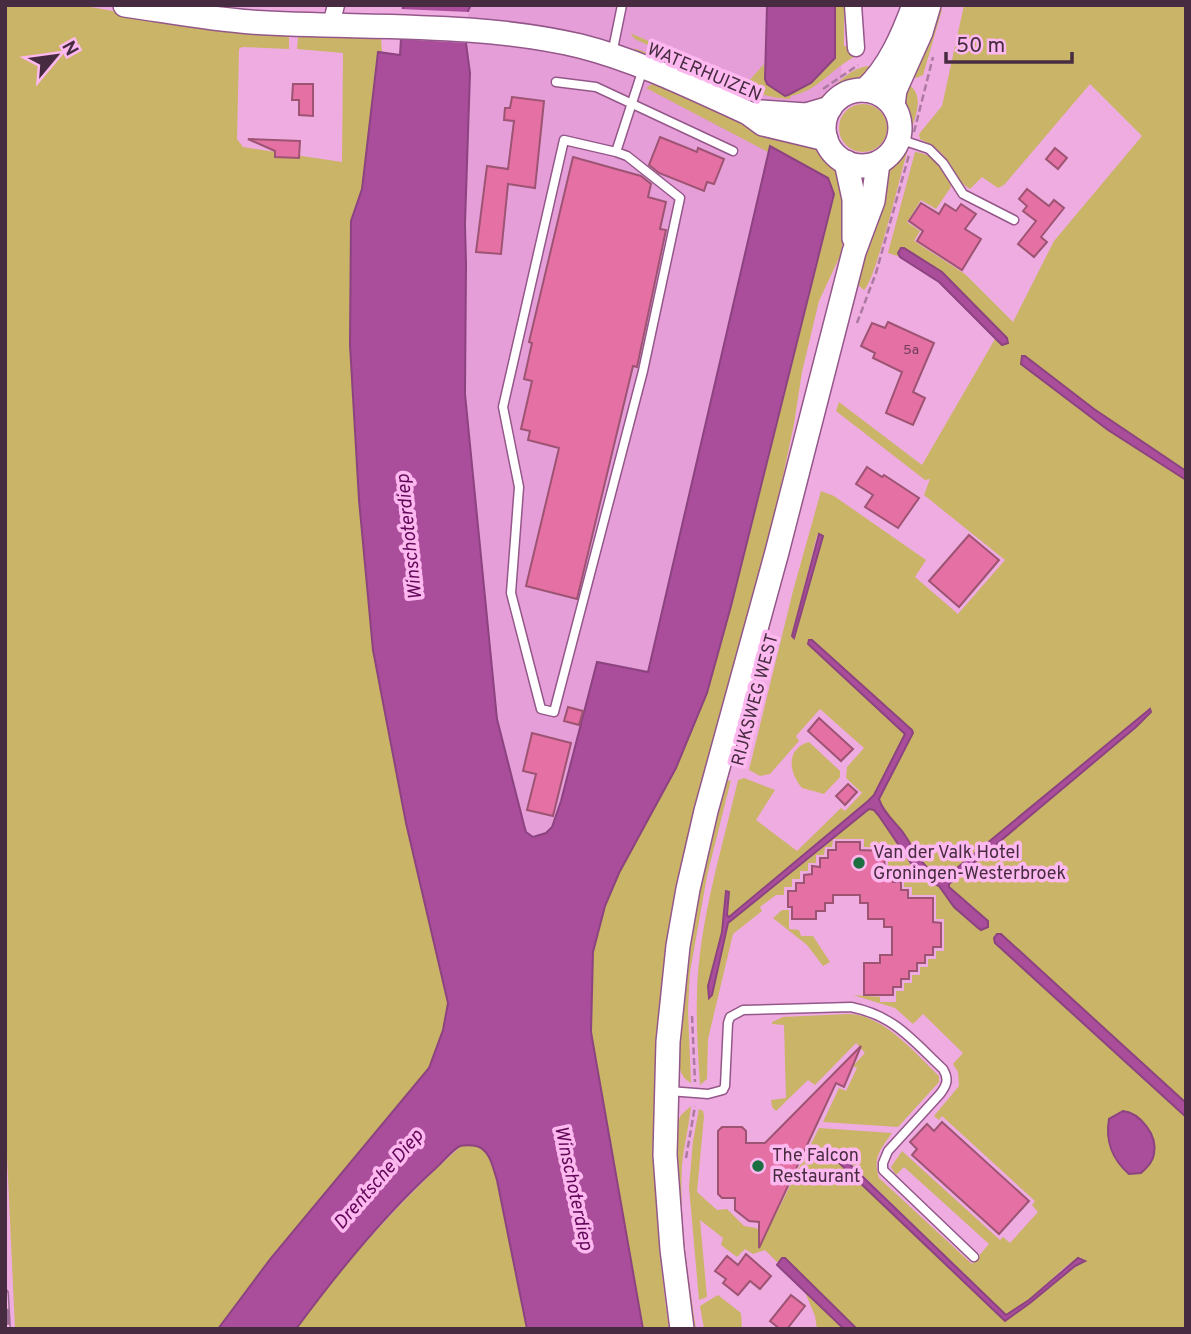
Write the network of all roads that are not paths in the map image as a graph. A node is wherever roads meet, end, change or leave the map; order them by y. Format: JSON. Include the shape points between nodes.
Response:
{"nodes":[{"id":1,"x":125,"y":5,"type":"edge"},
{"id":2,"x":622,"y":5,"type":"edge"},
{"id":3,"x":853,"y":5,"type":"edge"},
{"id":4,"x":914,"y":5,"type":"edge"},
{"id":5,"x":929,"y":5,"type":"edge"},
{"id":6,"x":334,"y":15,"type":"edge"},
{"id":7,"x":856,"y":48,"type":"dead end"},
{"id":8,"x":611,"y":55,"type":"junction"},
{"id":9,"x":644,"y":66,"type":"junction"},
{"id":10,"x":892,"y":72,"type":"junction"},
{"id":11,"x":556,"y":82,"type":"dead end"},
{"id":12,"x":865,"y":90,"type":"junction"},
{"id":13,"x":824,"y":100,"type":"junction"},
{"id":14,"x":893,"y":105,"type":"junction"},
{"id":15,"x":632,"y":106,"type":"junction"},
{"id":16,"x":748,"y":113,"type":"junction"},
{"id":17,"x":826,"y":139,"type":"junction"},
{"id":18,"x":905,"y":140,"type":"junction"},
{"id":19,"x":733,"y":151,"type":"dead end"},
{"id":20,"x":617,"y":152,"type":"junction"},
{"id":21,"x":846,"y":162,"type":"junction"},
{"id":22,"x":878,"y":163,"type":"junction"},
{"id":23,"x":1014,"y":220,"type":"dead end"},
{"id":24,"x":854,"y":252,"type":"junction"},
{"id":25,"x":666,"y":1091,"type":"junction"},
{"id":26,"x":974,"y":1257,"type":"dead end"},
{"id":27,"x":682,"y":1329,"type":"edge"}],
"edges":[{"from":1,"to":6,"type":"main road","name":"WATERHUIZEN","via":[[249,22]]},
{"from":2,"to":8,"type":"lane"},
{"from":3,"to":7,"type":"street"},
{"from":4,"to":10,"type":"main road"},
{"from":5,"to":10,"type":"main road","via":[[921,33]]},
{"from":6,"to":8,"type":"main road","name":"WATERHUIZEN","via":[[399,27],[542,40]]},
{"from":8,"to":9,"type":"main road","name":"WATERHUIZEN"},
{"from":9,"to":15,"type":"lane"},
{"from":9,"to":16,"type":"main road","name":"WATERHUIZEN"},
{"from":10,"to":12,"type":"main road"},
{"from":10,"to":14,"type":"main road"},
{"from":11,"to":15,"type":"lane","via":[[596,87]]},
{"from":12,"to":13,"type":"main road"},
{"from":12,"to":14,"type":"main road"},
{"from":13,"to":16,"type":"main road","name":"WATERHUIZEN","via":[[806,115]]},
{"from":13,"to":17,"type":"main road"},
{"from":14,"to":18,"type":"main road"},
{"from":15,"to":19,"type":"lane"},
{"from":15,"to":20,"type":"lane"},
{"from":16,"to":17,"type":"main road","name":"WATERHUIZEN","via":[[763,124]]},
{"from":17,"to":21,"type":"main road"},
{"from":18,"to":22,"type":"main road"},
{"from":18,"to":23,"type":"lane","via":[[936,155],[963,194]]},
{"from":20,"to":20,"type":"lane","via":[[564,140],[503,407],[519,487],[511,593],[541,709],[554,712],[643,371],[680,198]]},
{"from":21,"to":22,"type":"main road","via":[[859,166]]},
{"from":21,"to":24,"type":"main road","name":"RIJKSWEG WEST","via":[[854,200]]},
{"from":22,"to":24,"type":"main road","name":"RIJKSWEG WEST","via":[[873,201]]},
{"from":24,"to":25,"type":"main road","name":"RIJKSWEG WEST","via":[[694,863],[678,946]]},
{"from":25,"to":26,"type":"lane","via":[[723,1090],[728,1023],[743,1010],[851,1007],[890,1020],[943,1069],[947,1079],[946,1087],[888,1151],[883,1170]]},
{"from":25,"to":27,"type":"main road","name":"RIJKSWEG WEST","via":[[669,1217]]}]}
